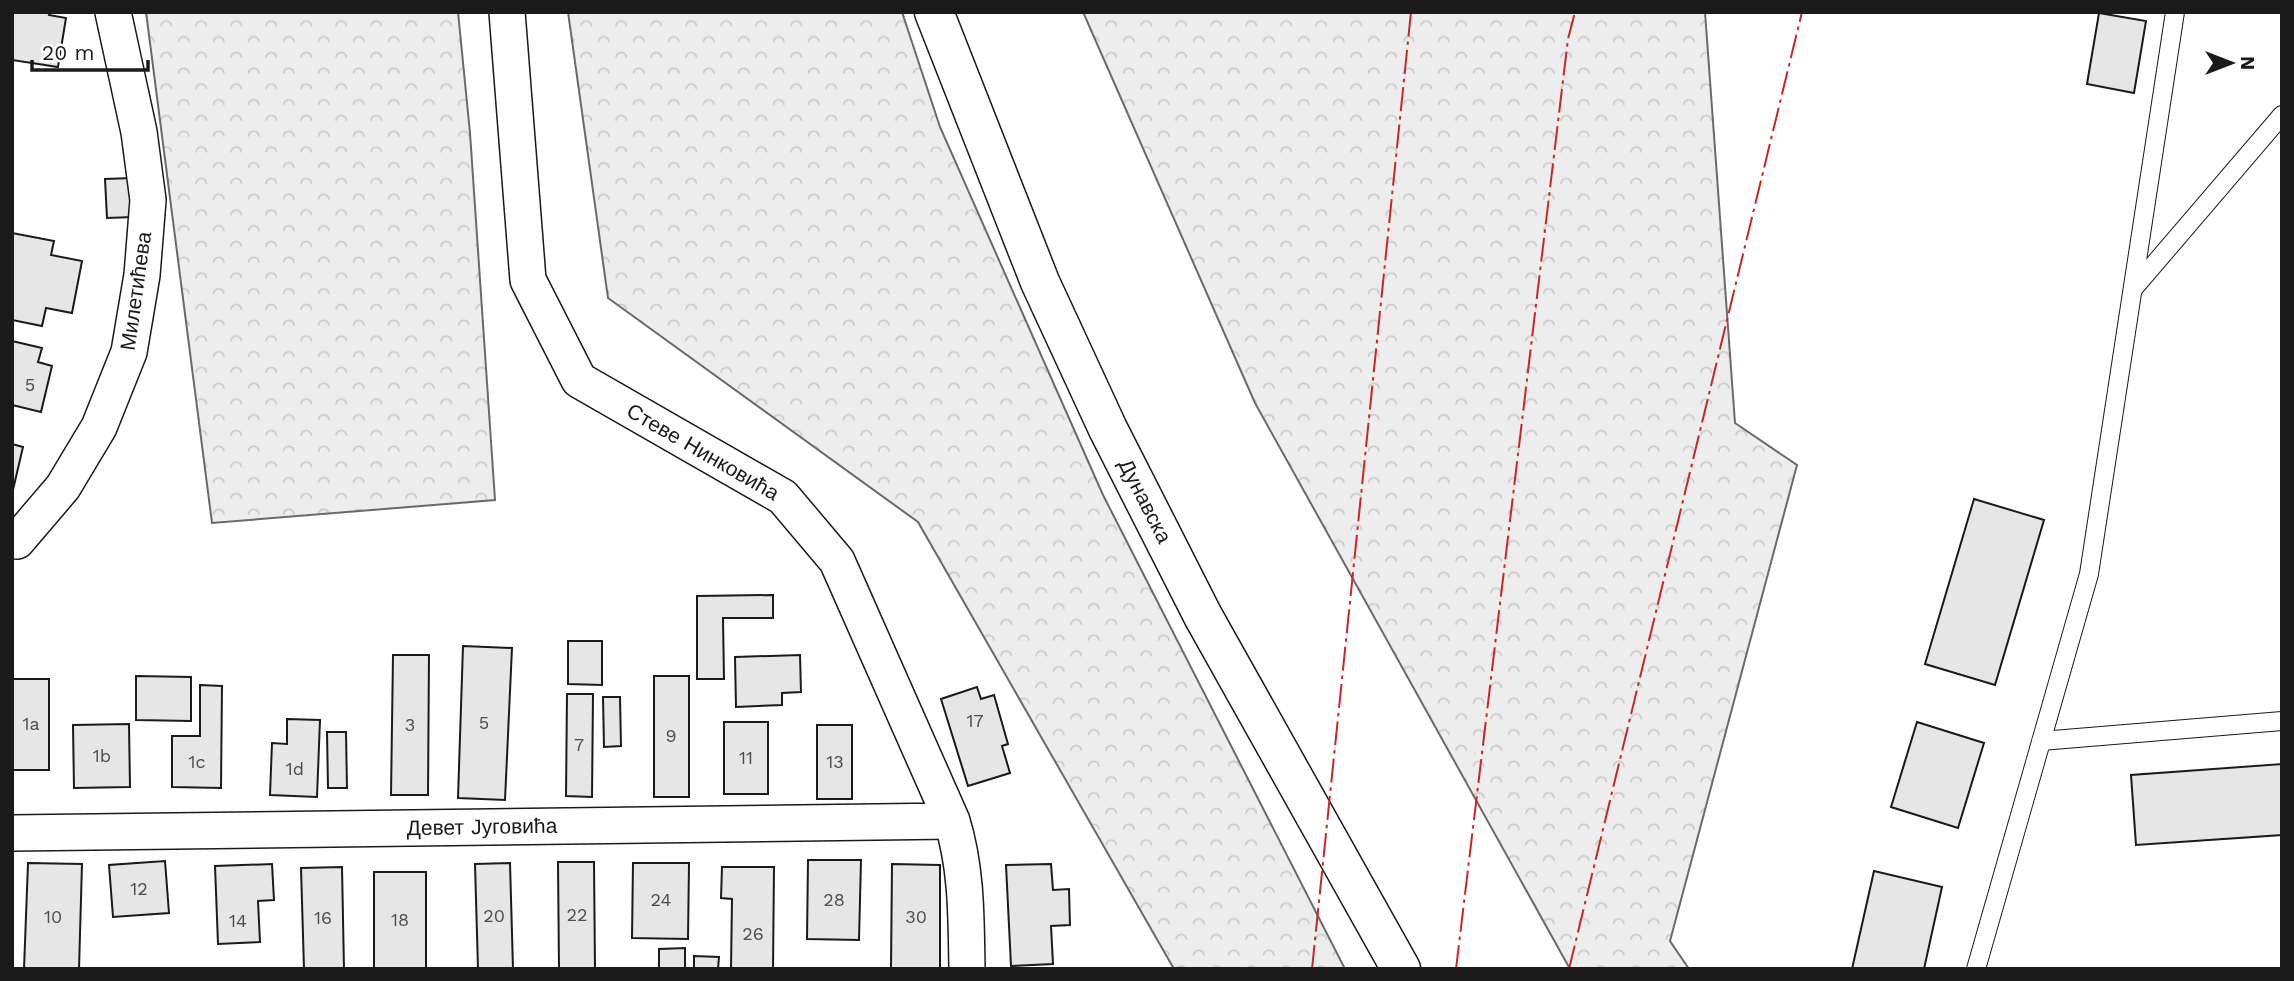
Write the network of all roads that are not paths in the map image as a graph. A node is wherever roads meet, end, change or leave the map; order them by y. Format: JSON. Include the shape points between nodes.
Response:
{"nodes":[{"id":1,"x":113,"y":12,"type":"edge"},
{"id":2,"x":507,"y":12,"type":"edge"},
{"id":3,"x":934,"y":12,"type":"edge"},
{"id":4,"x":2175,"y":12,"type":"edge"},
{"id":5,"x":2282,"y":115,"type":"edge"},
{"id":6,"x":2133,"y":289,"type":"junction"},
{"id":7,"x":17,"y":541,"type":"dead end"},
{"id":8,"x":2282,"y":721,"type":"edge"},
{"id":9,"x":2041,"y":741,"type":"junction"},
{"id":10,"x":953,"y":821,"type":"junction"},
{"id":11,"x":12,"y":833,"type":"edge"},
{"id":12,"x":967,"y":969,"type":"edge"},
{"id":13,"x":1401,"y":969,"type":"edge"},
{"id":14,"x":1976,"y":969,"type":"edge"}],
"edges":[{"from":1,"to":7,"type":"street","name":"Милетићева","via":[[139,132],[148,200],[129,352],[93,437],[63,487]]},
{"from":2,"to":10,"type":"street","name":"Стеве Нинковића","via":[[528,280],[579,380],[783,496],[837,561]]},
{"from":3,"to":13,"type":"main road","name":"Дунавска","via":[[1040,282],[1108,429],[1203,615]]},
{"from":4,"to":6,"type":"lane"},
{"from":5,"to":6,"type":"lane"},
{"from":6,"to":9,"type":"lane","via":[[2089,574]]},
{"from":8,"to":9,"type":"lane"},
{"from":9,"to":14,"type":"lane"},
{"from":10,"to":11,"type":"street","name":"Девет Југовића"},
{"from":10,"to":12,"type":"street","name":"Стеве Нинковића","via":[[965,878]]}]}
